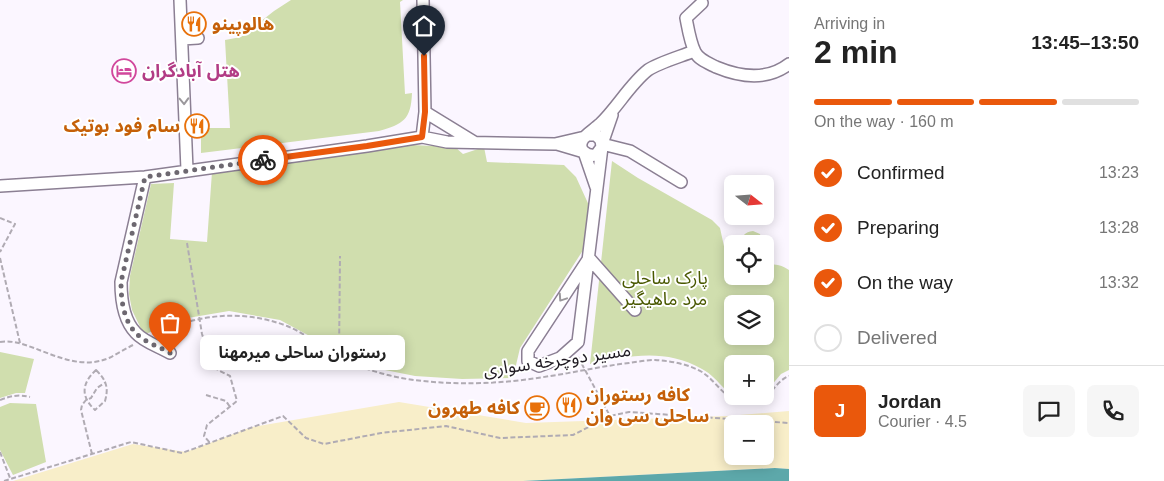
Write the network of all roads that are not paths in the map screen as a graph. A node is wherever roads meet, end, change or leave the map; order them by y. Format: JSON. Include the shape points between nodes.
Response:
{"nodes":[{"id":1,"x":180,"y":0,"type":"edge"},
{"id":2,"x":423,"y":0,"type":"edge"},
{"id":3,"x":702,"y":3,"type":"dead end"},
{"id":4,"x":198,"y":38,"type":"dead end"},
{"id":5,"x":182,"y":39,"type":"junction"},
{"id":6,"x":694,"y":51,"type":"junction"},
{"id":7,"x":789,"y":64,"type":"edge"},
{"id":8,"x":425,"y":112,"type":"junction"},
{"id":9,"x":613,"y":112,"type":"junction"},
{"id":10,"x":587,"y":136,"type":"junction"},
{"id":11,"x":422,"y":137,"type":"junction"},
{"id":12,"x":475,"y":142,"type":"junction"},
{"id":13,"x":556,"y":144,"type":"junction"},
{"id":14,"x":602,"y":145,"type":"junction"},
{"id":15,"x":584,"y":152,"type":"junction"},
{"id":16,"x":187,"y":170,"type":"junction"},
{"id":17,"x":145,"y":177,"type":"junction"},
{"id":18,"x":681,"y":182,"type":"dead end"},
{"id":19,"x":0,"y":186,"type":"edge"},
{"id":20,"x":596,"y":188,"type":"junction"},
{"id":21,"x":589,"y":258,"type":"junction"},
{"id":22,"x":635,"y":310,"type":"dead end"},
{"id":23,"x":170,"y":353,"type":"dead end"}],
"edges":[{"from":1,"to":5,"type":"street"},
{"from":2,"to":8,"type":"street"},
{"from":3,"to":6,"type":"street","via":[[686,18]]},
{"from":4,"to":5,"type":"street"},
{"from":5,"to":16,"type":"street","one_way":true},
{"from":6,"to":7,"type":"street","via":[[701,60],[732,74],[767,75]]},
{"from":6,"to":9,"type":"street","via":[[649,70]]},
{"from":8,"to":11,"type":"street"},
{"from":8,"to":12,"type":"street"},
{"from":9,"to":10,"type":"street"},
{"from":9,"to":14,"type":"street"},
{"from":10,"to":13,"type":"street"},
{"from":10,"to":14,"type":"street","via":[[596,135]]},
{"from":10,"to":15,"type":"street","via":[[581,142]]},
{"from":11,"to":12,"type":"street","via":[[447,142]]},
{"from":11,"to":16,"type":"street"},
{"from":12,"to":13,"type":"street"},
{"from":13,"to":15,"type":"street"},
{"from":14,"to":15,"type":"street","via":[[599,153],[593,156]]},
{"from":14,"to":18,"type":"street","via":[[630,151]]},
{"from":14,"to":20,"type":"street"},
{"from":15,"to":20,"type":"street"},
{"from":16,"to":17,"type":"street"},
{"from":17,"to":19,"type":"street"},
{"from":17,"to":23,"type":"street","via":[[121,282],[121,298],[136,333]]},
{"from":20,"to":21,"type":"street"},
{"from":21,"to":21,"type":"street","one_way":true,"via":[[528,351],[528,362],[539,366],[560,358],[578,342]]},
{"from":21,"to":22,"type":"street"}]}
